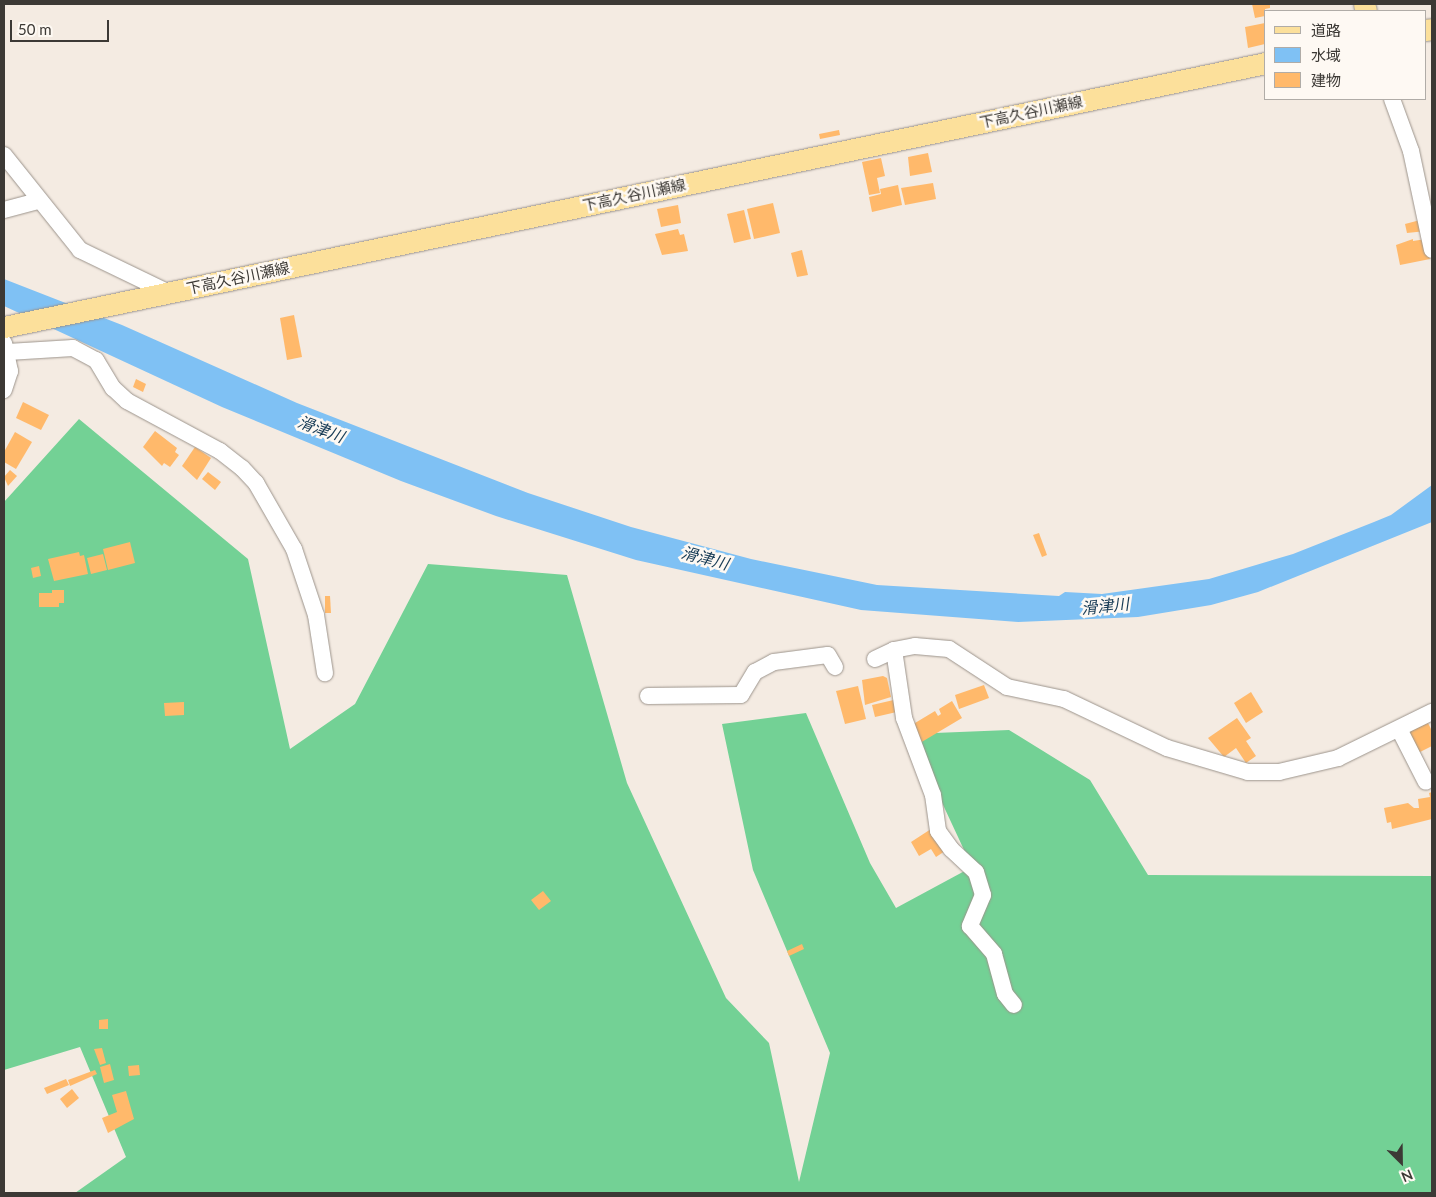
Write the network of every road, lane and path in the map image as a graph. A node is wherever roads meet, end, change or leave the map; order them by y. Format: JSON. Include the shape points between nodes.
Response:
{"nodes":[{"id":1,"x":1264,"y":64,"type":"edge"},
{"id":2,"x":1392,"y":100,"type":"edge"},
{"id":3,"x":4,"y":155,"type":"edge"},
{"id":4,"x":38,"y":201,"type":"junction"},
{"id":5,"x":4,"y":210,"type":"edge"},
{"id":6,"x":1432,"y":250,"type":"edge"},
{"id":7,"x":169,"y":293,"type":"junction"},
{"id":8,"x":6,"y":337,"type":"edge"},
{"id":9,"x":4,"y":390,"type":"edge"},
{"id":10,"x":894,"y":650,"type":"junction"},
{"id":11,"x":875,"y":658,"type":"dead end"},
{"id":12,"x":834,"y":667,"type":"dead end"},
{"id":13,"x":325,"y":673,"type":"dead end"},
{"id":14,"x":648,"y":696,"type":"dead end"},
{"id":15,"x":1432,"y":712,"type":"edge"},
{"id":16,"x":1399,"y":729,"type":"junction"},
{"id":17,"x":1426,"y":782,"type":"dead end"},
{"id":18,"x":1014,"y":1005,"type":"dead end"}],
"edges":[{"from":1,"to":7,"type":"main road","name":"下高久谷川瀬線"},
{"from":2,"to":6,"type":"street","via":[[1410,151]]},
{"from":3,"to":4,"type":"street"},
{"from":4,"to":5,"type":"street"},
{"from":4,"to":7,"type":"street","via":[[80,250]]},
{"from":7,"to":8,"type":"main road","name":"下高久谷川瀬線","via":[[101,308]]},
{"from":8,"to":9,"type":"street","via":[[10,371]]},
{"from":8,"to":13,"type":"street","via":[[73,348],[96,360],[113,388],[127,401],[220,451],[242,468],[256,483],[294,549],[316,614]]},
{"from":10,"to":11,"type":"street"},
{"from":10,"to":16,"type":"street","via":[[932,646],[949,649],[1007,687],[1064,699],[1167,748],[1248,772],[1279,772],[1338,758]]},
{"from":10,"to":18,"type":"street","via":[[904,718],[933,795],[938,832],[976,872],[983,894],[970,926],[999,963],[1005,994]]},
{"from":12,"to":14,"type":"street","via":[[828,655],[774,662],[755,672],[741,694]]},
{"from":15,"to":16,"type":"street"},
{"from":16,"to":17,"type":"street"}]}
